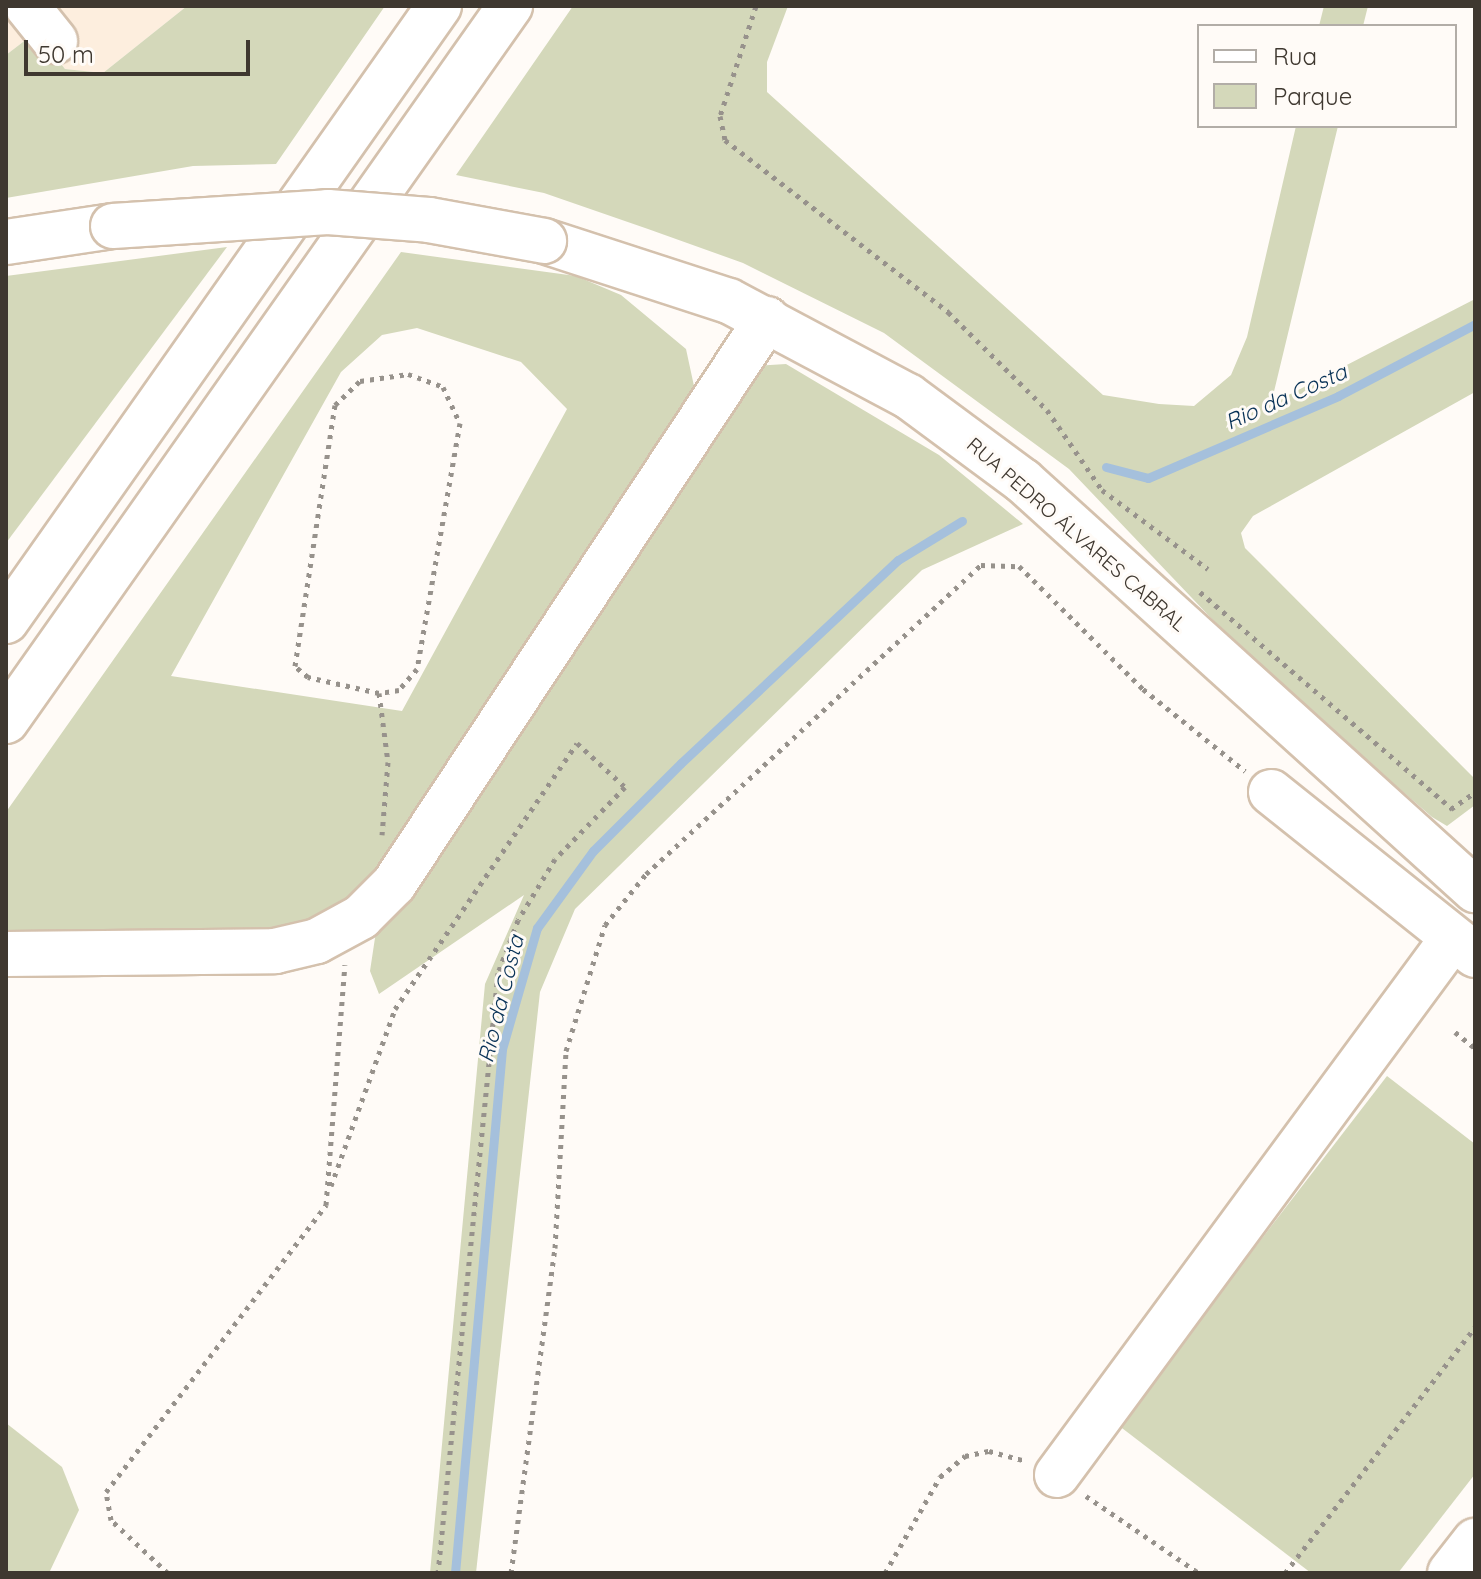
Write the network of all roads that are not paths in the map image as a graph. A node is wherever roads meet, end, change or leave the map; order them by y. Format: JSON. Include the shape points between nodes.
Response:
{"nodes":[{"id":1,"x":27,"y":6,"type":"edge"},
{"id":2,"x":439,"y":6,"type":"edge"},
{"id":3,"x":510,"y":6,"type":"edge"},
{"id":4,"x":55,"y":41,"type":"dead end"},
{"id":5,"x":6,"y":242,"type":"edge"},
{"id":6,"x":767,"y":319,"type":"junction"},
{"id":7,"x":6,"y":621,"type":"edge"},
{"id":8,"x":6,"y":721,"type":"edge"},
{"id":9,"x":1271,"y":792,"type":"road end"},
{"id":10,"x":1475,"y":890,"type":"edge"},
{"id":11,"x":1463,"y":947,"type":"edge"},
{"id":12,"x":9,"y":954,"type":"edge"},
{"id":13,"x":1057,"y":1475,"type":"road end"},
{"id":14,"x":1475,"y":1541,"type":"edge"},
{"id":15,"x":1450,"y":1573,"type":"edge"}],
"edges":[{"from":1,"to":4,"type":"main road"},
{"from":2,"to":7,"type":"main road"},
{"from":3,"to":8,"type":"main road"},
{"from":5,"to":6,"type":"main road","name":"RUA PEDRO ÁLVARES CABRAL","bridge":true,"via":[[113,226],[328,212],[429,220],[544,241],[666,277]]},
{"from":6,"to":10,"type":"main road","name":"RUA PEDRO ÁLVARES CABRAL","via":[[870,373],[964,436]]},
{"from":6,"to":12,"type":"main road","via":[[394,884],[345,927],[275,951]]},
{"from":9,"to":11,"type":"main road"},
{"from":11,"to":13,"type":"main road"},
{"from":14,"to":15,"type":"main road"}]}
